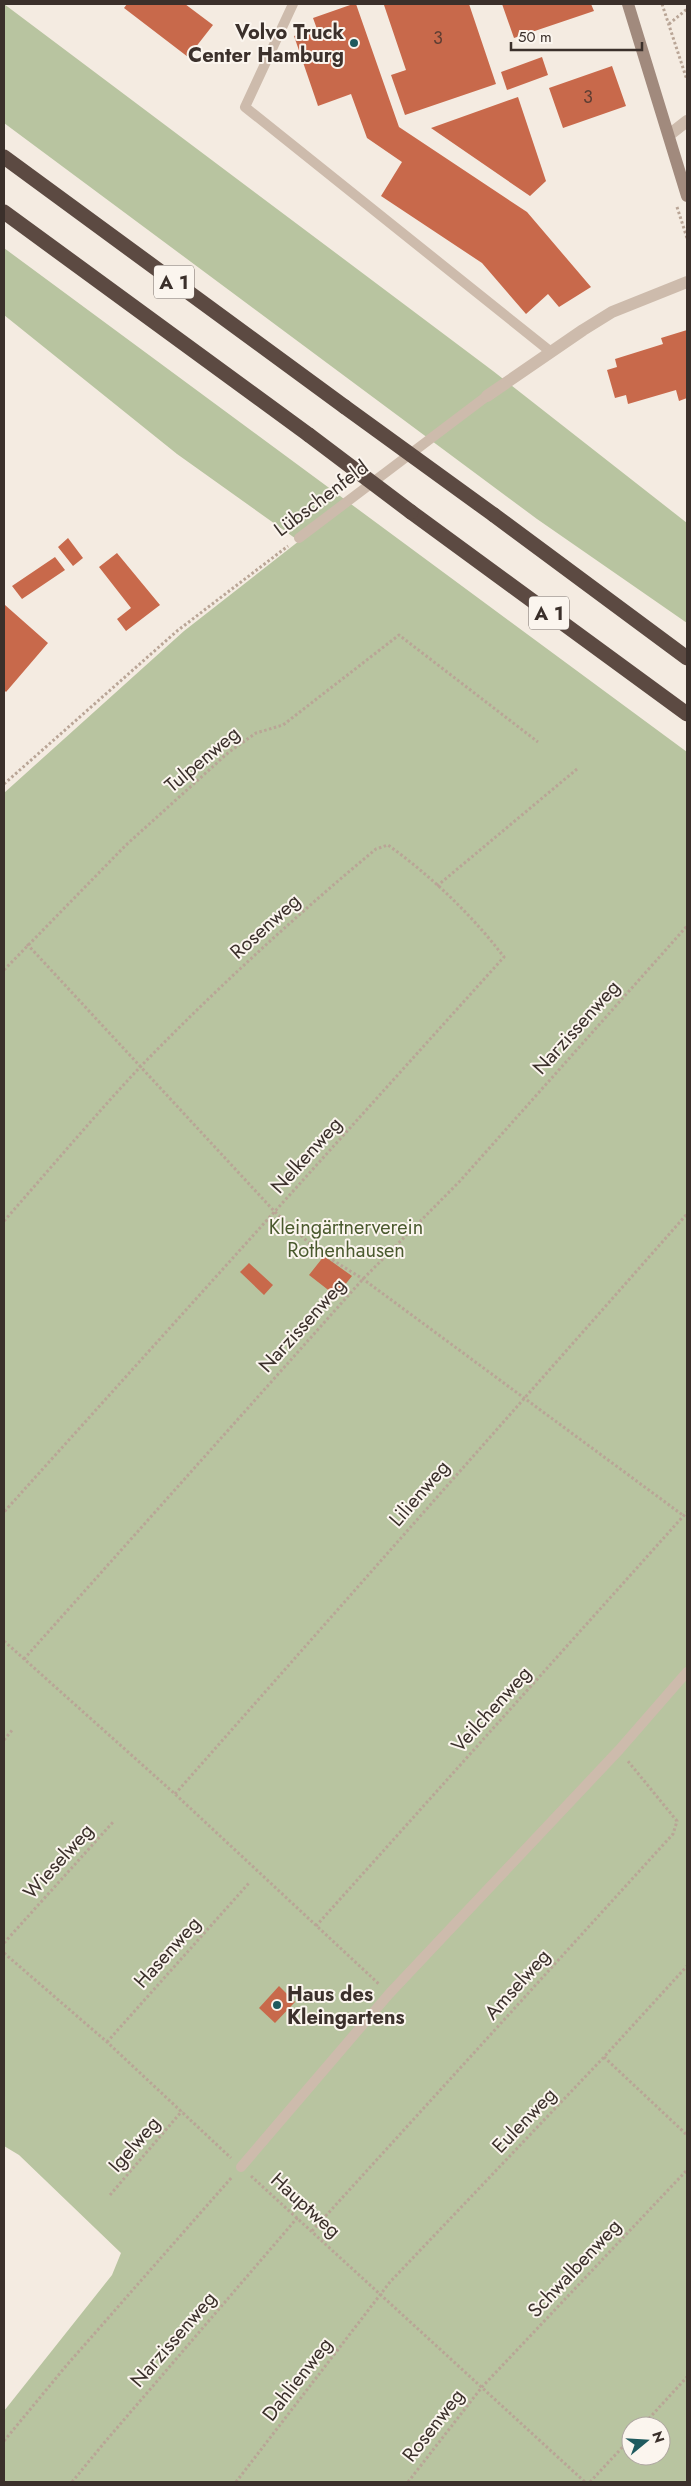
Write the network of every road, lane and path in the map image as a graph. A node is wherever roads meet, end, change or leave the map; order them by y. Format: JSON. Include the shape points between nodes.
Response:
{"nodes":[{"id":1,"x":292,"y":4,"type":"edge"},
{"id":2,"x":628,"y":4,"type":"edge"},
{"id":3,"x":662,"y":4,"type":"edge"},
{"id":4,"x":687,"y":9,"type":"edge"},
{"id":5,"x":668,"y":24,"type":"junction"},
{"id":6,"x":687,"y":80,"type":"edge"},
{"id":7,"x":687,"y":121,"type":"edge"},
{"id":8,"x":669,"y":135,"type":"junction"},
{"id":9,"x":4,"y":157,"type":"edge"},
{"id":10,"x":687,"y":196,"type":"edge"},
{"id":11,"x":4,"y":212,"type":"edge"},
{"id":12,"x":687,"y":282,"type":"edge"},
{"id":13,"x":551,"y":352,"type":"junction"},
{"id":14,"x":488,"y":396,"type":"joint"},
{"id":15,"x":299,"y":538,"type":"joint"},
{"id":16,"x":687,"y":658,"type":"edge"},
{"id":17,"x":687,"y":714,"type":"edge"},
{"id":18,"x":538,"y":742,"type":"dead end"},
{"id":19,"x":577,"y":769,"type":"dead end"},
{"id":20,"x":4,"y":784,"type":"edge"},
{"id":21,"x":437,"y":886,"type":"junction"},
{"id":22,"x":687,"y":926,"type":"edge"},
{"id":23,"x":27,"y":944,"type":"junction"},
{"id":24,"x":4,"y":970,"type":"edge"},
{"id":25,"x":142,"y":1066,"type":"junction"},
{"id":26,"x":275,"y":1212,"type":"junction"},
{"id":27,"x":687,"y":1214,"type":"edge"},
{"id":28,"x":4,"y":1221,"type":"edge"},
{"id":29,"x":363,"y":1279,"type":"junction"},
{"id":30,"x":524,"y":1396,"type":"junction"},
{"id":31,"x":4,"y":1512,"type":"edge"},
{"id":32,"x":687,"y":1512,"type":"edge"},
{"id":33,"x":684,"y":1516,"type":"junction"},
{"id":34,"x":4,"y":1641,"type":"edge"},
{"id":35,"x":24,"y":1659,"type":"junction"},
{"id":36,"x":687,"y":1672,"type":"edge"},
{"id":37,"x":13,"y":1729,"type":"dead end"},
{"id":38,"x":4,"y":1740,"type":"edge"},
{"id":39,"x":620,"y":1750,"type":"junction"},
{"id":40,"x":174,"y":1794,"type":"junction"},
{"id":41,"x":114,"y":1821,"type":"dead end"},
{"id":42,"x":249,"y":1883,"type":"dead end"},
{"id":43,"x":316,"y":1926,"type":"junction"},
{"id":44,"x":4,"y":1943,"type":"edge"},
{"id":45,"x":4,"y":1953,"type":"edge"},
{"id":46,"x":687,"y":1966,"type":"edge"},
{"id":47,"x":389,"y":1994,"type":"junction"},
{"id":48,"x":107,"y":2042,"type":"junction"},
{"id":49,"x":604,"y":2057,"type":"junction"},
{"id":50,"x":182,"y":2112,"type":"junction"},
{"id":51,"x":687,"y":2135,"type":"edge"},
{"id":52,"x":241,"y":2167,"type":"junction"},
{"id":53,"x":687,"y":2170,"type":"edge"},
{"id":54,"x":110,"y":2195,"type":"dead end"},
{"id":55,"x":298,"y":2217,"type":"junction"},
{"id":56,"x":312,"y":2231,"type":"junction"},
{"id":57,"x":382,"y":2294,"type":"junction"},
{"id":58,"x":687,"y":2377,"type":"edge"},
{"id":59,"x":482,"y":2387,"type":"junction"},
{"id":60,"x":651,"y":2416,"type":"edge"},
{"id":61,"x":4,"y":2441,"type":"edge"},
{"id":62,"x":621,"y":2449,"type":"edge"},
{"id":63,"x":72,"y":2482,"type":"edge"},
{"id":64,"x":236,"y":2482,"type":"edge"},
{"id":65,"x":408,"y":2482,"type":"edge"},
{"id":66,"x":585,"y":2482,"type":"edge"},
{"id":67,"x":590,"y":2482,"type":"edge"}],
"edges":[{"from":1,"to":13,"type":"lane","via":[[245,107]]},
{"from":2,"to":8,"type":"main road"},
{"from":3,"to":5,"type":"path"},
{"from":4,"to":5,"type":"path"},
{"from":5,"to":6,"type":"path"},
{"from":7,"to":8,"type":"street"},
{"from":8,"to":10,"type":"main road"},
{"from":9,"to":16,"type":"highway","number":"A 1","bridge":true},
{"from":11,"to":17,"type":"highway","number":"A 1","bridge":true},
{"from":12,"to":13,"type":"street","name":"Lübschenfeld","via":[[612,312]]},
{"from":13,"to":14,"type":"street","name":"Lübschenfeld"},
{"from":14,"to":15,"type":"lane","name":"Lübschenfeld"},
{"from":15,"to":20,"type":"path","name":"Lübschenfeld","via":[[177,631]]},
{"from":18,"to":23,"type":"path","name":"Tulpenweg","via":[[399,635],[284,726],[256,733],[229,752],[126,844],[101,873]]},
{"from":19,"to":21,"type":"path"},
{"from":21,"to":25,"type":"path","name":"Rosenweg","via":[[388,844],[376,849],[246,963]]},
{"from":21,"to":26,"type":"path","name":"Nelkenweg","via":[[481,927],[504,957]]},
{"from":22,"to":29,"type":"path","name":"Narzissenweg","via":[[460,1181]]},
{"from":23,"to":24,"type":"path","name":"Tulpenweg"},
{"from":23,"to":25,"type":"path"},
{"from":25,"to":26,"type":"path"},
{"from":25,"to":28,"type":"path","name":"Rosenweg"},
{"from":26,"to":29,"type":"path","via":[[318,1251]]},
{"from":26,"to":31,"type":"path","name":"Nelkenweg"},
{"from":27,"to":30,"type":"path","name":"Lilienweg"},
{"from":29,"to":30,"type":"path"},
{"from":29,"to":35,"type":"path","name":"Narzissenweg"},
{"from":30,"to":33,"type":"path"},
{"from":30,"to":40,"type":"path","name":"Lilienweg"},
{"from":32,"to":33,"type":"path","name":"Veilchenweg"},
{"from":33,"to":43,"type":"path","name":"Veilchenweg"},
{"from":34,"to":35,"type":"path"},
{"from":35,"to":40,"type":"path"},
{"from":36,"to":39,"type":"lane"},
{"from":37,"to":38,"type":"path"},
{"from":39,"to":47,"type":"lane"},
{"from":39,"to":56,"type":"path","name":"Amselweg","via":[[677,1821],[673,1834]]},
{"from":40,"to":43,"type":"path"},
{"from":41,"to":44,"type":"path","name":"Wieselweg"},
{"from":42,"to":48,"type":"path","name":"Hasenweg"},
{"from":43,"to":47,"type":"path"},
{"from":45,"to":48,"type":"path","name":"Hauptweg"},
{"from":46,"to":49,"type":"path","name":"Eulenweg"},
{"from":47,"to":52,"type":"lane"},
{"from":48,"to":50,"type":"path","name":"Hauptweg"},
{"from":49,"to":51,"type":"path"},
{"from":49,"to":57,"type":"path","name":"Eulenweg"},
{"from":50,"to":52,"type":"path","name":"Hauptweg"},
{"from":50,"to":54,"type":"path","name":"Igelweg"},
{"from":52,"to":55,"type":"path","name":"Hauptweg"},
{"from":52,"to":61,"type":"path"},
{"from":53,"to":59,"type":"path","name":"Schwalbenweg"},
{"from":55,"to":56,"type":"path","name":"Hauptweg"},
{"from":55,"to":63,"type":"path","name":"Narzissenweg"},
{"from":56,"to":57,"type":"path","name":"Hauptweg"},
{"from":57,"to":59,"type":"path","name":"Hauptweg"},
{"from":57,"to":64,"type":"path","name":"Dahlienweg"},
{"from":58,"to":60,"type":"path"},
{"from":59,"to":65,"type":"path","name":"Rosenweg"},
{"from":59,"to":66,"type":"path","name":"Hauptweg"},
{"from":62,"to":67,"type":"path"}]}
